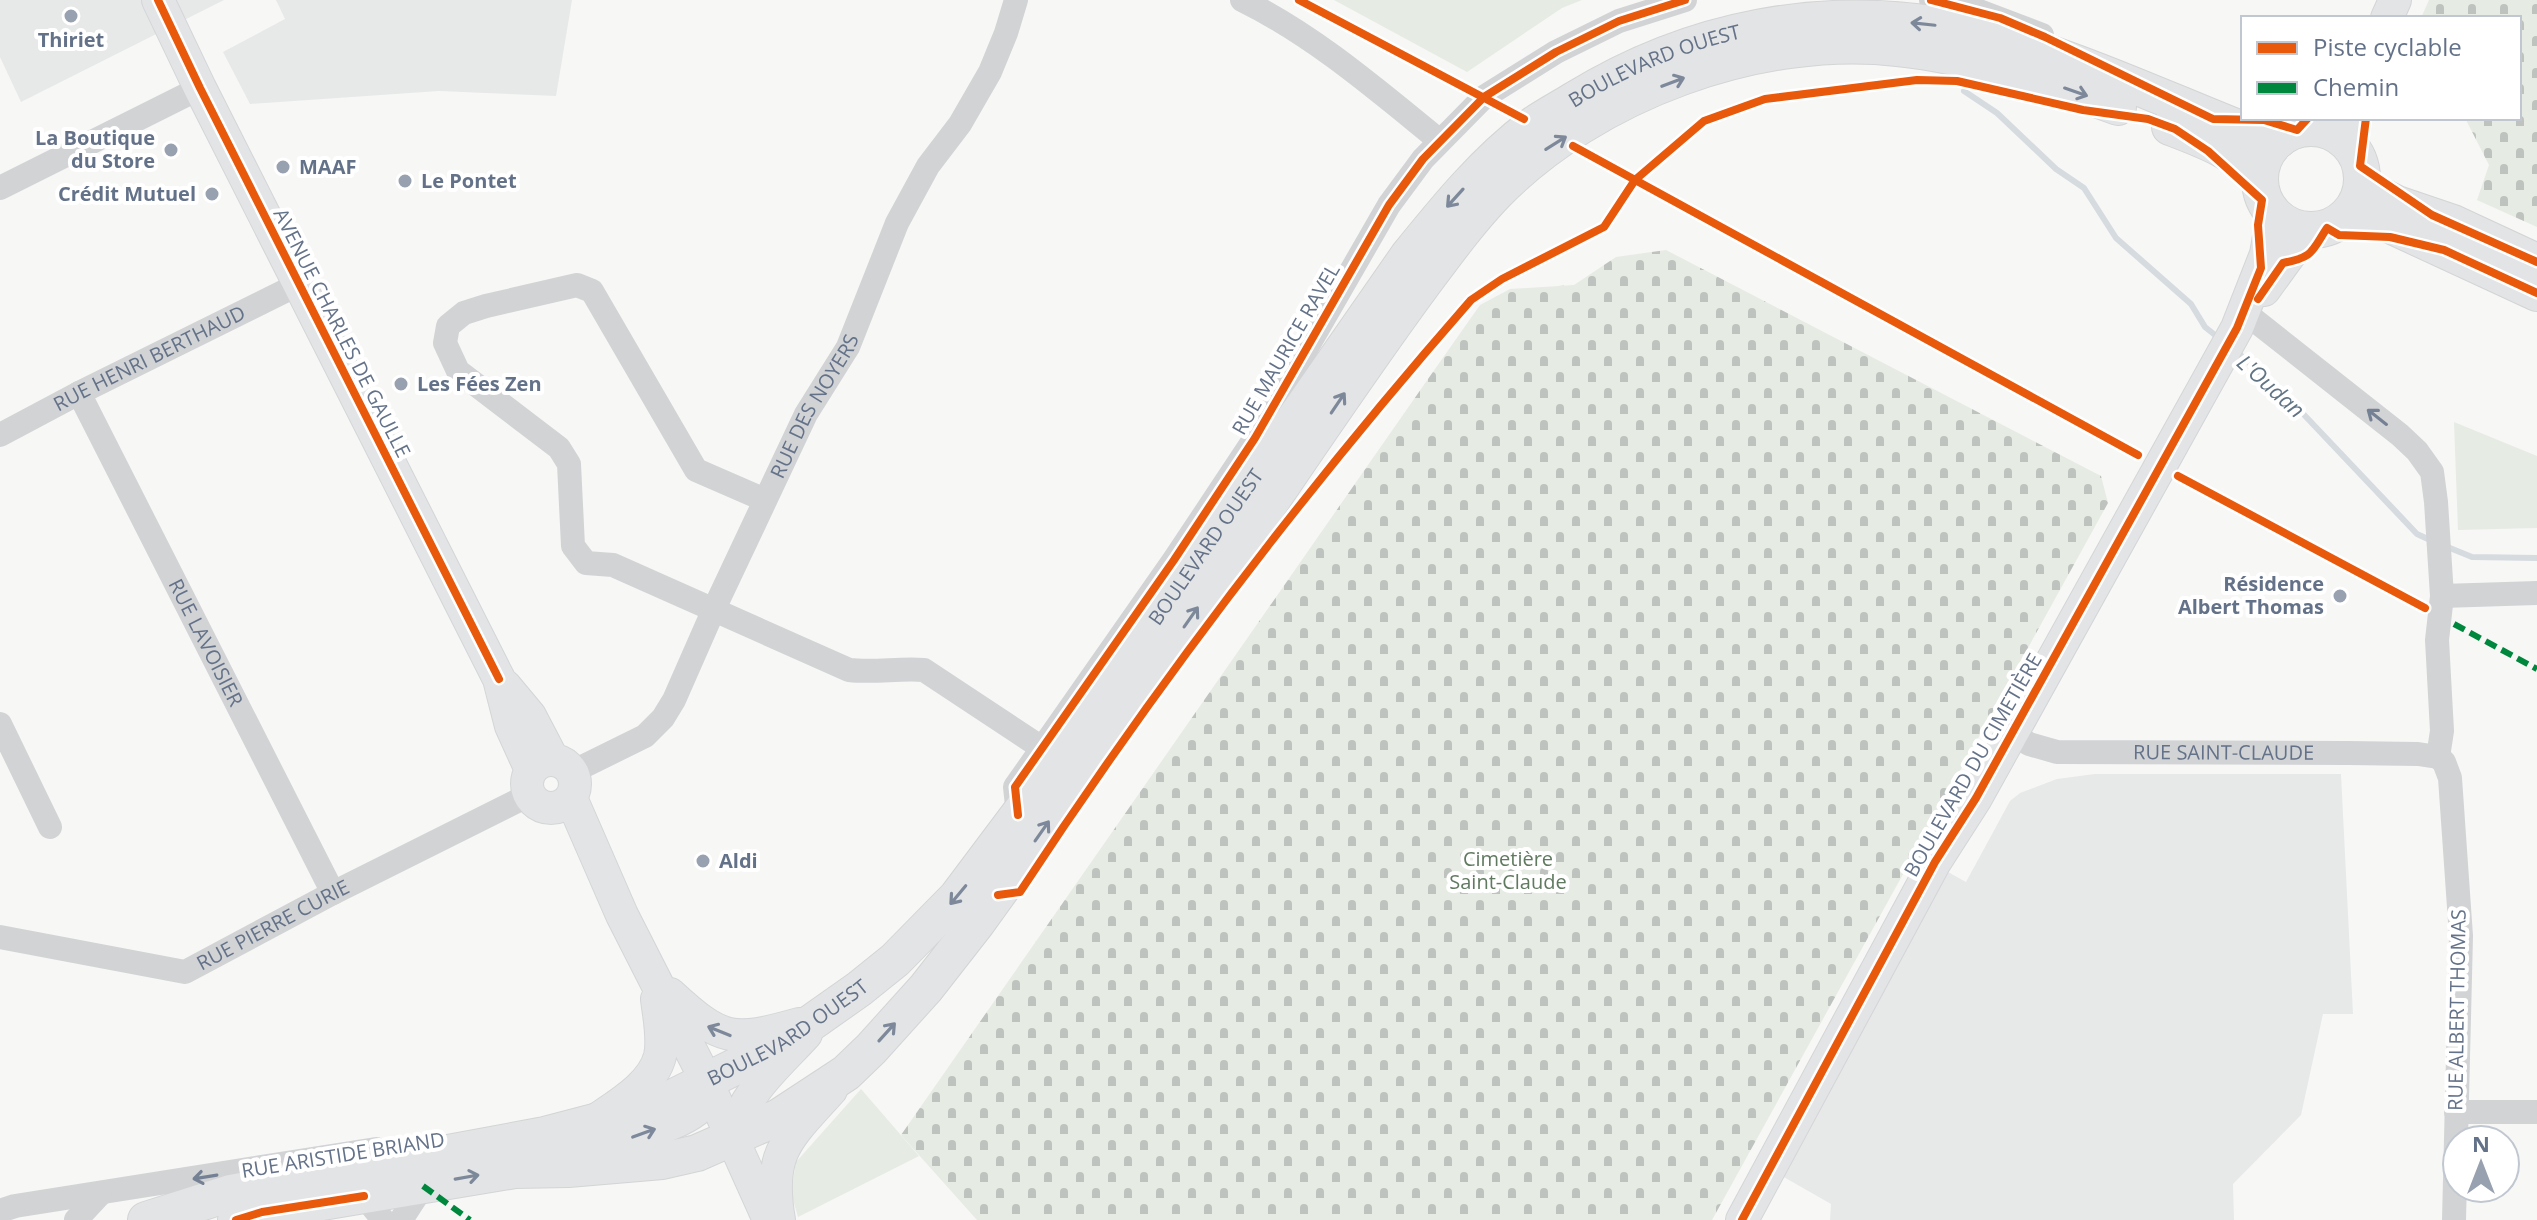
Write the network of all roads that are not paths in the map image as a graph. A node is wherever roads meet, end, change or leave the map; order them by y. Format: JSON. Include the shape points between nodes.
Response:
{"nodes":[{"id":1,"x":158,"y":0,"type":"edge"},
{"id":2,"x":1016,"y":0,"type":"edge"},
{"id":3,"x":1242,"y":0,"type":"edge"},
{"id":4,"x":1685,"y":0,"type":"edge"},
{"id":5,"x":1931,"y":0,"type":"edge"},
{"id":6,"x":200,"y":88,"type":"junction"},
{"id":7,"x":2169,"y":118,"type":"junction"},
{"id":8,"x":2337,"y":127,"type":"edge"},
{"id":9,"x":2278,"y":140,"type":"junction"},
{"id":10,"x":1440,"y":141,"type":"junction"},
{"id":11,"x":2260,"y":180,"type":"junction"},
{"id":12,"x":2362,"y":186,"type":"junction"},
{"id":13,"x":0,"y":188,"type":"edge"},
{"id":14,"x":2273,"y":214,"type":"junction"},
{"id":15,"x":2346,"y":217,"type":"junction"},
{"id":16,"x":2313,"y":231,"type":"junction"},
{"id":17,"x":2537,"y":262,"type":"edge"},
{"id":18,"x":299,"y":284,"type":"junction"},
{"id":19,"x":2537,"y":293,"type":"edge"},
{"id":20,"x":2236,"y":332,"type":"junction"},
{"id":21,"x":79,"y":393,"type":"junction"},
{"id":22,"x":0,"y":435,"type":"edge"},
{"id":23,"x":765,"y":500,"type":"junction"},
{"id":24,"x":2537,"y":593,"type":"edge"},
{"id":25,"x":2442,"y":596,"type":"junction"},
{"id":26,"x":714,"y":609,"type":"junction"},
{"id":27,"x":0,"y":724,"type":"edge"},
{"id":28,"x":2012,"y":733,"type":"junction"},
{"id":29,"x":1042,"y":748,"type":"junction"},
{"id":30,"x":2438,"y":757,"type":"junction"},
{"id":31,"x":551,"y":784,"type":"junction"},
{"id":32,"x":1018,"y":815,"type":"junction"},
{"id":33,"x":50,"y":827,"type":"dead end"},
{"id":34,"x":333,"y":893,"type":"junction"},
{"id":35,"x":0,"y":937,"type":"edge"},
{"id":36,"x":655,"y":980,"type":"junction"},
{"id":37,"x":822,"y":1017,"type":"junction"},
{"id":38,"x":846,"y":1073,"type":"junction"},
{"id":39,"x":720,"y":1110,"type":"junction"},
{"id":40,"x":2456,"y":1112,"type":"junction"},
{"id":41,"x":2537,"y":1112,"type":"edge"},
{"id":42,"x":587,"y":1126,"type":"junction"},
{"id":43,"x":515,"y":1170,"type":"junction"},
{"id":44,"x":423,"y":1186,"type":"junction"},
{"id":45,"x":100,"y":1194,"type":"junction"},
{"id":46,"x":373,"y":1208,"type":"edge"},
{"id":47,"x":6,"y":1215,"type":"edge"},
{"id":48,"x":50,"y":1220,"type":"edge"},
{"id":49,"x":76,"y":1220,"type":"edge"},
{"id":50,"x":146,"y":1220,"type":"edge"},
{"id":51,"x":236,"y":1220,"type":"edge"},
{"id":52,"x":401,"y":1220,"type":"edge"},
{"id":53,"x":769,"y":1220,"type":"edge"},
{"id":54,"x":779,"y":1220,"type":"edge"},
{"id":55,"x":1742,"y":1220,"type":"edge"},
{"id":56,"x":2454,"y":1220,"type":"edge"}],
"edges":[{"from":1,"to":6,"type":"main road","name":"AVENUE CHARLES DE GAULLE"},
{"from":2,"to":23,"type":"street","name":"RUE DES NOYERS","via":[[990,72],[897,223],[848,347],[806,414]]},
{"from":3,"to":10,"type":"street","via":[[1347,66]]},
{"from":4,"to":10,"type":"street","name":"RUE MAURICE RAVEL","via":[[1619,21],[1556,52],[1484,97]]},
{"from":5,"to":7,"type":"street","via":[[2022,27]]},
{"from":6,"to":13,"type":"street"},
{"from":6,"to":18,"type":"main road","name":"AVENUE CHARLES DE GAULLE"},
{"from":7,"to":9,"type":"main road","name":"BOULEVARD OUEST"},
{"from":7,"to":11,"type":"main road","name":"BOULEVARD OUEST","via":[[2251,168]]},
{"from":7,"to":32,"type":"main road","name":"BOULEVARD OUEST","one_way":true,"via":[[2032,48],[1957,28],[1875,19],[1770,24],[1707,38],[1613,76],[1534,125],[1446,209],[1399,268]]},
{"from":38,"to":7,"type":"main road","name":"BOULEVARD OUEST","one_way":true,"via":[[926,988],[976,924],[1462,232],[1541,152],[1622,102],[1675,80],[1739,59],[1800,48],[1863,45],[1957,56]]},
{"from":8,"to":9,"type":"main road","via":[[2297,130]]},
{"from":8,"to":12,"type":"main road","via":[[2361,169]]},
{"from":9,"to":11,"type":"main road","via":[[2266,156]]},
{"from":10,"to":29,"type":"street","name":"RUE MAURICE RAVEL","via":[[1389,205],[1255,438]]},
{"from":11,"to":14,"type":"main road","via":[[2262,200]]},
{"from":12,"to":15,"type":"main road"},
{"from":12,"to":17,"type":"main road"},
{"from":14,"to":16,"type":"main road","via":[[2297,229]]},
{"from":14,"to":20,"type":"main road","name":"BOULEVARD DU CIMETIÈRE","via":[[2266,254]]},
{"from":15,"to":16,"type":"main road"},
{"from":15,"to":19,"type":"main road","via":[[2390,225]]},
{"from":16,"to":20,"type":"main road","name":"BOULEVARD DU CIMETIÈRE","via":[[2301,239]]},
{"from":18,"to":21,"type":"street","name":"RUE HENRI BERTHAUD"},
{"from":18,"to":31,"type":"main road","name":"AVENUE CHARLES DE GAULLE","via":[[499,679],[530,716]]},
{"from":25,"to":20,"type":"street","one_way":true,"via":[[2432,472],[2417,451],[2400,435]]},
{"from":20,"to":28,"type":"main road","name":"BOULEVARD DU CIMETIÈRE"},
{"from":21,"to":22,"type":"street","name":"RUE HENRI BERTHAUD"},
{"from":21,"to":34,"type":"street","name":"RUE LAVOISIER"},
{"from":23,"to":26,"type":"street","name":"RUE DES NOYERS"},
{"from":23,"to":26,"type":"street","via":[[696,470],[592,291],[577,285],[520,298],[464,313],[448,326],[445,343],[458,371],[559,448],[569,464],[573,546],[579,557],[586,563],[613,565]]},
{"from":24,"to":25,"type":"street"},
{"from":25,"to":30,"type":"street"},
{"from":26,"to":29,"type":"street","via":[[849,670],[924,670]]},
{"from":26,"to":31,"type":"street","name":"RUE DES NOYERS","via":[[663,718],[645,736]]},
{"from":27,"to":33,"type":"street"},
{"from":28,"to":30,"type":"street","name":"RUE SAINT-CLAUDE","via":[[2057,752]]},
{"from":28,"to":55,"type":"main road","name":"BOULEVARD DU CIMETIÈRE","via":[[1935,862]]},
{"from":29,"to":32,"type":"street","name":"RUE MAURICE RAVEL","via":[[1015,787]]},
{"from":30,"to":40,"type":"street","name":"RUE ALBERT THOMAS","via":[[2450,778],[2461,936]]},
{"from":31,"to":34,"type":"street","name":"RUE PIERRE CURIE"},
{"from":31,"to":36,"type":"main road","name":"AVENUE CHARLES DE GAULLE"},
{"from":32,"to":37,"type":"main road","name":"BOULEVARD OUEST","one_way":true,"via":[[938,918],[895,960]]},
{"from":34,"to":35,"type":"street","name":"RUE PIERRE CURIE","via":[[185,972]]},
{"from":37,"to":36,"type":"main road","one_way":true,"via":[[763,1034],[729,1036],[702,1023]]},
{"from":36,"to":39,"type":"main road","name":"AVENUE CHARLES DE GAULLE"},
{"from":36,"to":42,"type":"main road","via":[[661,1040],[656,1066],[634,1092]]},
{"from":37,"to":39,"type":"main road","name":"BOULEVARD OUEST","via":[[781,1044]]},
{"from":37,"to":39,"type":"main road","via":[[745,1103]]},
{"from":38,"to":39,"type":"main road","name":"BOULEVARD OUEST","via":[[779,1117]]},
{"from":38,"to":54,"type":"main road","via":[[781,1151],[774,1182]]},
{"from":39,"to":42,"type":"main road","name":"BOULEVARD OUEST","via":[[672,1098]]},
{"from":43,"to":39,"type":"main road","one_way":true,"via":[[682,1119],[706,1095]]},
{"from":39,"to":43,"type":"main road","name":"BOULEVARD OUEST","via":[[697,1153],[662,1161]]},
{"from":39,"to":53,"type":"main road","name":"AVENUE CHARLES DE GAULLE"},
{"from":40,"to":41,"type":"street"},
{"from":40,"to":56,"type":"street","name":"RUE ALBERT THOMAS"},
{"from":42,"to":45,"type":"street","name":"RUE ARISTIDE BRIAND","one_way":true,"via":[[508,1128]]},
{"from":42,"to":50,"type":"main road","name":"BOULEVARD OUEST","via":[[231,1193]]},
{"from":44,"to":43,"type":"main road","name":"BOULEVARD OUEST","one_way":true},
{"from":44,"to":46,"type":"main road","name":"BOULEVARD OUEST"},
{"from":44,"to":52,"type":"street"},
{"from":45,"to":47,"type":"street","name":"RUE ARISTIDE BRIAND","via":[[15,1206]]},
{"from":45,"to":49,"type":"street"},
{"from":46,"to":51,"type":"main road","name":"BOULEVARD OUEST","via":[[262,1212]]},
{"from":47,"to":48,"type":"street","name":"RUE ARISTIDE BRIAND"}]}
